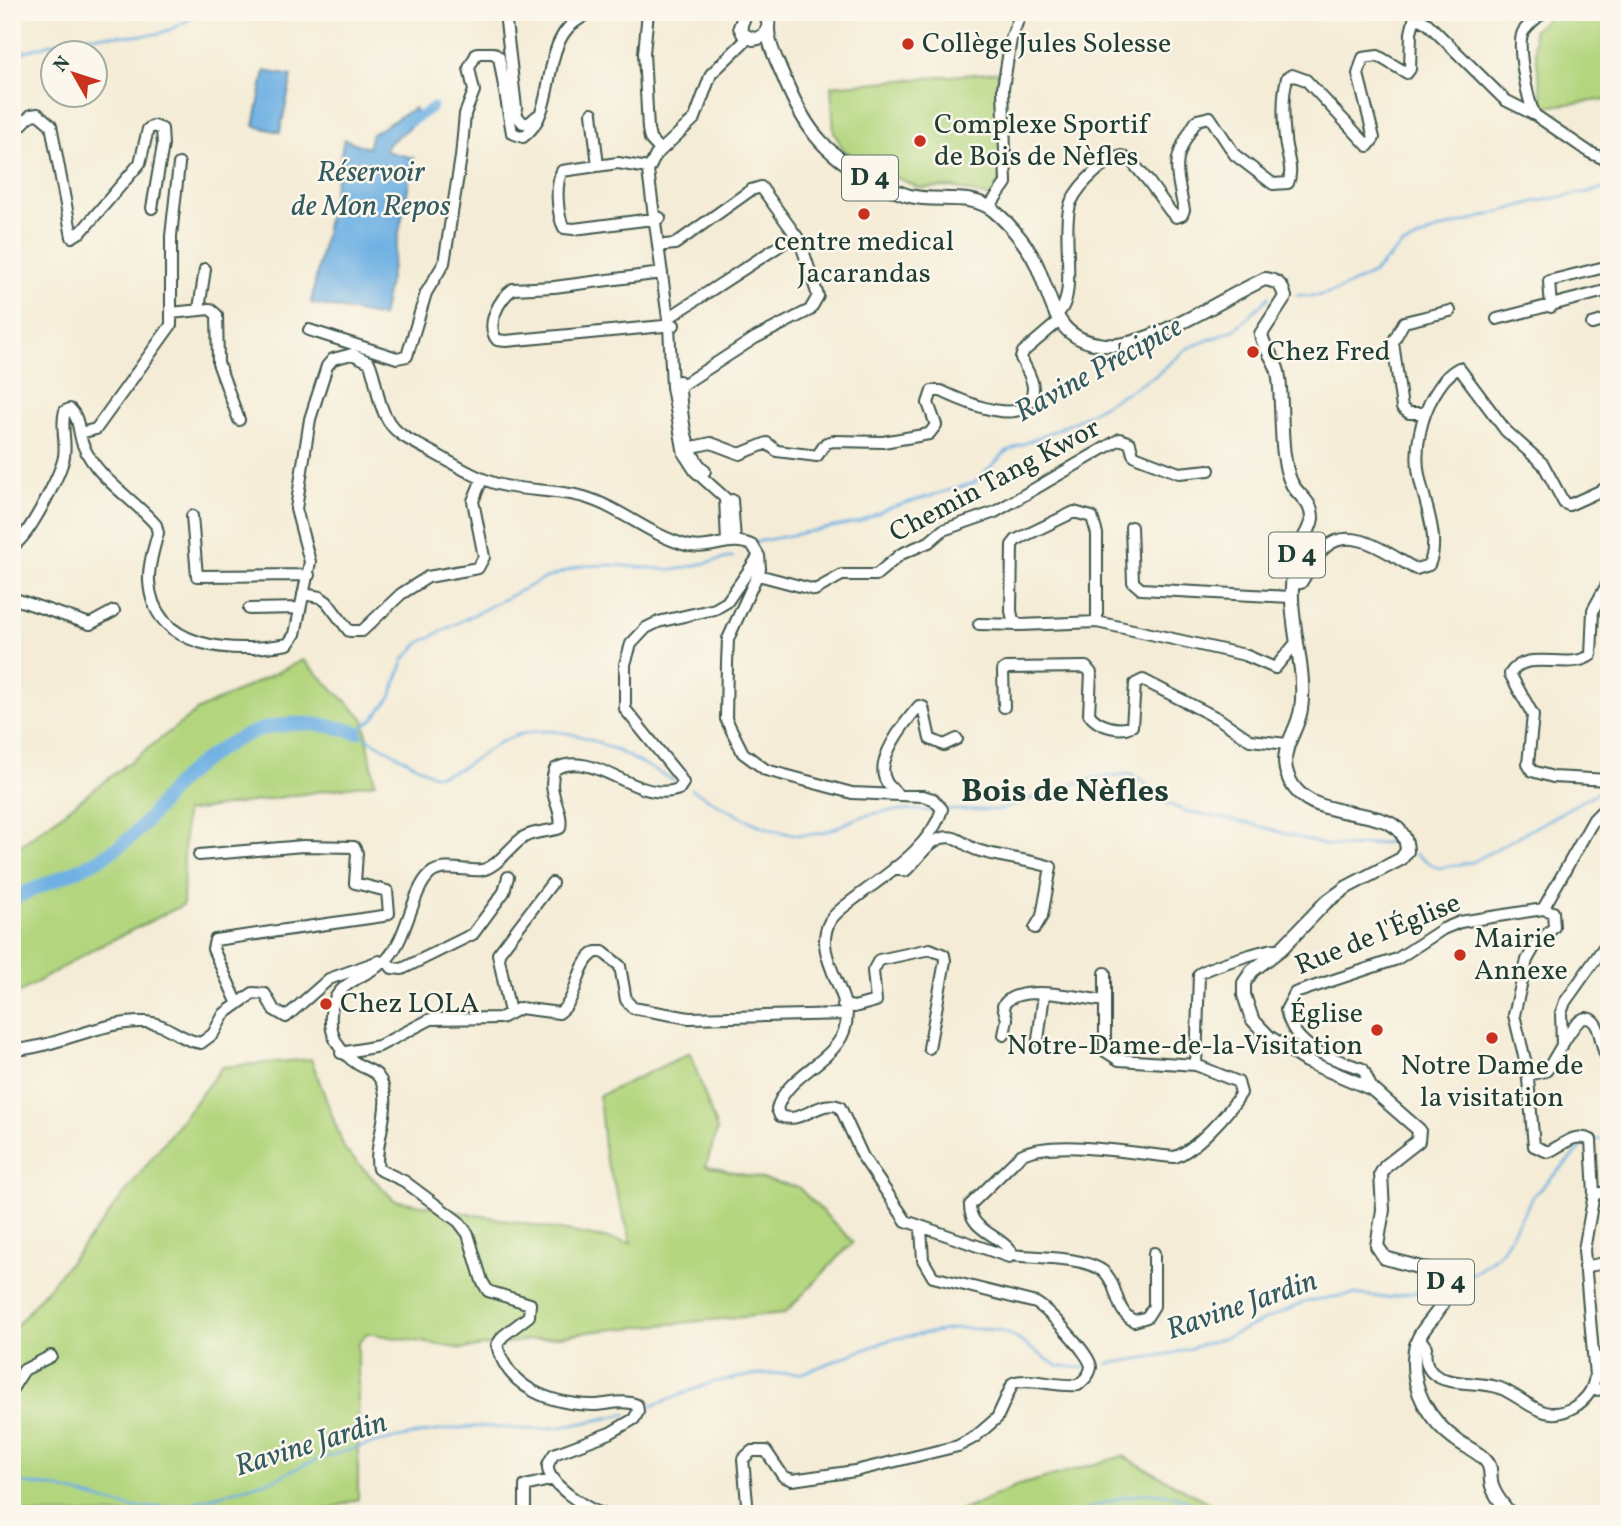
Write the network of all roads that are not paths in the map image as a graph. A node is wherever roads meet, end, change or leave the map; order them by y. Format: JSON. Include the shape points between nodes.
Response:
{"nodes":[{"id":1,"x":516,"y":12,"type":"edge"},
{"id":2,"x":590,"y":12,"type":"edge"},
{"id":3,"x":648,"y":12,"type":"edge"},
{"id":4,"x":763,"y":12,"type":"edge"},
{"id":5,"x":1021,"y":12,"type":"edge"},
{"id":6,"x":1543,"y":12,"type":"edge"},
{"id":7,"x":741,"y":16,"type":"edge"},
{"id":8,"x":768,"y":28,"type":"junction"},
{"id":9,"x":753,"y":38,"type":"junction"},
{"id":10,"x":773,"y":52,"type":"junction"},
{"id":11,"x":592,"y":113,"type":"dead end"},
{"id":12,"x":1535,"y":115,"type":"junction"},
{"id":13,"x":537,"y":116,"type":"junction"},
{"id":14,"x":12,"y":135,"type":"edge"},
{"id":15,"x":660,"y":150,"type":"junction"},
{"id":16,"x":1609,"y":161,"type":"edge"},
{"id":17,"x":179,"y":164,"type":"dead end"},
{"id":18,"x":598,"y":166,"type":"junction"},
{"id":19,"x":648,"y":170,"type":"junction"},
{"id":20,"x":989,"y":207,"type":"junction"},
{"id":21,"x":152,"y":208,"type":"dead end"},
{"id":22,"x":657,"y":218,"type":"junction"},
{"id":23,"x":796,"y":235,"type":"junction"},
{"id":24,"x":664,"y":245,"type":"junction"},
{"id":25,"x":1609,"y":267,"type":"edge"},
{"id":26,"x":205,"y":269,"type":"dead end"},
{"id":27,"x":662,"y":273,"type":"junction"},
{"id":28,"x":1609,"y":290,"type":"edge"},
{"id":29,"x":1551,"y":307,"type":"junction"},
{"id":30,"x":200,"y":309,"type":"junction"},
{"id":31,"x":1450,"y":311,"type":"dead end"},
{"id":32,"x":171,"y":313,"type":"junction"},
{"id":33,"x":1057,"y":318,"type":"junction"},
{"id":34,"x":1497,"y":319,"type":"dead end"},
{"id":35,"x":1609,"y":319,"type":"edge"},
{"id":36,"x":672,"y":322,"type":"junction"},
{"id":37,"x":1592,"y":324,"type":"dead end"},
{"id":38,"x":309,"y":330,"type":"dead end"},
{"id":39,"x":676,"y":386,"type":"junction"},
{"id":40,"x":1425,"y":413,"type":"junction"},
{"id":41,"x":239,"y":420,"type":"dead end"},
{"id":42,"x":80,"y":433,"type":"junction"},
{"id":43,"x":686,"y":448,"type":"junction"},
{"id":44,"x":1209,"y":470,"type":"dead end"},
{"id":45,"x":482,"y":479,"type":"junction"},
{"id":46,"x":1609,"y":487,"type":"edge"},
{"id":47,"x":192,"y":516,"type":"dead end"},
{"id":48,"x":1131,"y":527,"type":"dead end"},
{"id":49,"x":731,"y":541,"type":"junction"},
{"id":50,"x":12,"y":546,"type":"edge"},
{"id":51,"x":759,"y":556,"type":"junction"},
{"id":52,"x":237,"y":562,"type":"dead end"},
{"id":53,"x":237,"y":575,"type":"junction"},
{"id":54,"x":309,"y":575,"type":"junction"},
{"id":55,"x":758,"y":575,"type":"junction"},
{"id":56,"x":1609,"y":581,"type":"edge"},
{"id":57,"x":1292,"y":591,"type":"junction"},
{"id":58,"x":303,"y":594,"type":"junction"},
{"id":59,"x":12,"y":598,"type":"edge"},
{"id":60,"x":300,"y":608,"type":"junction"},
{"id":61,"x":249,"y":609,"type":"dead end"},
{"id":62,"x":114,"y":611,"type":"dead end"},
{"id":63,"x":1097,"y":622,"type":"junction"},
{"id":64,"x":979,"y":624,"type":"dead end"},
{"id":65,"x":1020,"y":625,"type":"junction"},
{"id":66,"x":1295,"y":643,"type":"junction"},
{"id":67,"x":1004,"y":707,"type":"dead end"},
{"id":68,"x":957,"y":739,"type":"dead end"},
{"id":69,"x":1287,"y":744,"type":"junction"},
{"id":70,"x":1609,"y":780,"type":"edge"},
{"id":71,"x":897,"y":794,"type":"junction"},
{"id":72,"x":1609,"y":804,"type":"edge"},
{"id":73,"x":199,"y":855,"type":"dead end"},
{"id":74,"x":895,"y":867,"type":"junction"},
{"id":75,"x":508,"y":877,"type":"dead end"},
{"id":76,"x":552,"y":883,"type":"dead end"},
{"id":77,"x":1543,"y":909,"type":"junction"},
{"id":78,"x":1035,"y":928,"type":"dead end"},
{"id":79,"x":1609,"y":940,"type":"edge"},
{"id":80,"x":1281,"y":949,"type":"junction"},
{"id":81,"x":386,"y":960,"type":"junction"},
{"id":82,"x":1105,"y":972,"type":"dead end"},
{"id":83,"x":1044,"y":994,"type":"junction"},
{"id":84,"x":1105,"y":1001,"type":"junction"},
{"id":85,"x":237,"y":1004,"type":"junction"},
{"id":86,"x":845,"y":1009,"type":"junction"},
{"id":87,"x":510,"y":1013,"type":"junction"},
{"id":88,"x":1004,"y":1035,"type":"dead end"},
{"id":89,"x":1038,"y":1040,"type":"dead end"},
{"id":90,"x":1562,"y":1046,"type":"junction"},
{"id":91,"x":929,"y":1048,"type":"dead end"},
{"id":92,"x":12,"y":1050,"type":"edge"},
{"id":93,"x":341,"y":1053,"type":"junction"},
{"id":94,"x":1609,"y":1060,"type":"edge"},
{"id":95,"x":1196,"y":1065,"type":"junction"},
{"id":96,"x":1528,"y":1075,"type":"junction"},
{"id":97,"x":1371,"y":1089,"type":"junction"},
{"id":98,"x":1609,"y":1192,"type":"edge"},
{"id":99,"x":1594,"y":1194,"type":"junction"},
{"id":100,"x":921,"y":1228,"type":"junction"},
{"id":101,"x":1154,"y":1253,"type":"dead end"},
{"id":102,"x":1011,"y":1255,"type":"junction"},
{"id":103,"x":1609,"y":1262,"type":"edge"},
{"id":104,"x":1584,"y":1267,"type":"junction"},
{"id":105,"x":1419,"y":1338,"type":"junction"},
{"id":106,"x":51,"y":1356,"type":"dead end"},
{"id":107,"x":1609,"y":1356,"type":"edge"},
{"id":108,"x":1594,"y":1359,"type":"junction"},
{"id":109,"x":12,"y":1388,"type":"edge"},
{"id":110,"x":1609,"y":1389,"type":"edge"},
{"id":111,"x":1593,"y":1390,"type":"junction"},
{"id":112,"x":554,"y":1479,"type":"junction"},
{"id":113,"x":525,"y":1514,"type":"edge"},
{"id":114,"x":603,"y":1514,"type":"edge"},
{"id":115,"x":748,"y":1514,"type":"edge"},
{"id":116,"x":1510,"y":1514,"type":"edge"}],
"edges":[{"from":1,"to":13,"type":"street","via":[[506,22],[517,116],[529,123]]},
{"from":2,"to":13,"type":"street","via":[[568,27],[556,47]]},
{"from":3,"to":15,"type":"street","via":[[644,53],[648,129]]},
{"from":4,"to":8,"type":"main road"},
{"from":5,"to":20,"type":"street","via":[[1011,39],[1003,88],[1006,183]]},
{"from":6,"to":12,"type":"street","via":[[1520,41]]},
{"from":7,"to":9,"type":"main road","via":[[741,31]]},
{"from":8,"to":9,"type":"main road"},
{"from":8,"to":10,"type":"main road","number":"D 4"},
{"from":9,"to":10,"type":"main road","number":"D 4"},
{"from":9,"to":15,"type":"street","via":[[711,74],[691,124]]},
{"from":10,"to":20,"type":"main road","number":"D 4","via":[[808,129],[839,160],[910,196]]},
{"from":11,"to":18,"type":"street"},
{"from":12,"to":16,"type":"street"},
{"from":12,"to":33,"type":"street","via":[[1505,100],[1428,24],[1415,20],[1407,73],[1378,56],[1363,58],[1359,64],[1374,138],[1368,146],[1307,80],[1287,78],[1288,183],[1273,184],[1235,155],[1210,117],[1197,120],[1176,160],[1182,215],[1176,217],[1170,211],[1132,162],[1122,156],[1109,159],[1071,202],[1068,301]]},
{"from":13,"to":38,"type":"street","via":[[530,133],[514,137],[499,57],[477,53],[469,68],[474,91],[465,114],[444,262],[426,292],[407,356],[397,358]]},
{"from":14,"to":21,"type":"street","via":[[31,115],[47,119],[51,125],[72,237],[139,163],[148,129],[162,129]]},
{"from":15,"to":19,"type":"street"},
{"from":17,"to":32,"type":"street","via":[[171,236]]},
{"from":18,"to":19,"type":"street","via":[[618,163]]},
{"from":18,"to":22,"type":"street","via":[[562,171],[558,182],[564,228]]},
{"from":19,"to":22,"type":"street"},
{"from":20,"to":33,"type":"main road","via":[[1032,257]]},
{"from":22,"to":24,"type":"street"},
{"from":22,"to":27,"type":"street"},
{"from":23,"to":24,"type":"street","via":[[761,187],[675,244]]},
{"from":23,"to":36,"type":"street"},
{"from":23,"to":39,"type":"street","via":[[817,290],[814,306]]},
{"from":24,"to":36,"type":"street"},
{"from":25,"to":29,"type":"street","via":[[1549,281]]},
{"from":26,"to":30,"type":"street"},
{"from":27,"to":36,"type":"street"},
{"from":27,"to":36,"type":"street","via":[[513,289],[501,300],[492,333],[497,340],[506,341]]},
{"from":28,"to":29,"type":"street"},
{"from":29,"to":34,"type":"street"},
{"from":30,"to":32,"type":"street"},
{"from":30,"to":41,"type":"street","via":[[217,315],[218,363]]},
{"from":31,"to":40,"type":"street","via":[[1404,322],[1393,342],[1402,408]]},
{"from":32,"to":42,"type":"street","via":[[168,331],[96,429]]},
{"from":33,"to":43,"type":"street","via":[[1023,352],[1033,392],[1019,408],[993,412],[932,391],[928,403],[936,425],[929,434],[883,442],[834,441],[826,443],[817,456],[777,451],[767,443],[740,454],[712,443]]},
{"from":33,"to":57,"type":"main road","number":"D 4","via":[[1072,334],[1095,344],[1126,344],[1184,321],[1265,279],[1277,282],[1285,297],[1261,334],[1279,375],[1291,483],[1307,500],[1312,519],[1300,545]]},
{"from":35,"to":37,"type":"street"},
{"from":36,"to":39,"type":"street"},
{"from":39,"to":43,"type":"street"},
{"from":40,"to":46,"type":"street","via":[[1441,383],[1460,368],[1506,431],[1543,464],[1564,503],[1569,505]]},
{"from":40,"to":57,"type":"street","via":[[1417,463],[1435,545],[1429,565],[1416,569],[1367,540],[1336,541],[1325,547]]},
{"from":42,"to":50,"type":"street","via":[[74,412],[65,411],[63,460],[25,536]]},
{"from":42,"to":60,"type":"street","via":[[96,468],[156,526],[150,590],[160,614],[174,630],[202,645],[288,644]]},
{"from":43,"to":49,"type":"street","via":[[689,465],[725,498]]},
{"from":44,"to":55,"type":"street","name":"Chemin Tang Kwor","via":[[1180,472],[1137,457],[1130,443],[1120,439],[995,512],[943,530],[901,554],[877,575],[842,575],[815,590]]},
{"from":45,"to":49,"type":"street","via":[[582,497],[608,506],[670,541],[695,548]]},
{"from":45,"to":54,"type":"street","via":[[402,436],[389,423],[377,397],[373,370],[362,356],[333,359],[316,398],[299,474],[296,509]]},
{"from":45,"to":58,"type":"street","via":[[473,501],[484,556],[478,568],[428,577],[401,594],[362,631],[349,631],[320,597]]},
{"from":47,"to":53,"type":"street","via":[[197,576]]},
{"from":48,"to":57,"type":"street","via":[[1133,582],[1141,589]]},
{"from":49,"to":51,"type":"street","via":[[752,545]]},
{"from":51,"to":55,"type":"street"},
{"from":51,"to":81,"type":"street","via":[[727,602],[658,622],[631,644],[622,693],[625,709],[679,776],[683,783],[679,789],[661,792],[580,764],[555,769],[552,792],[560,828],[524,838],[486,869],[431,873]]},
{"from":52,"to":53,"type":"street"},
{"from":53,"to":54,"type":"street"},
{"from":54,"to":58,"type":"street"},
{"from":55,"to":71,"type":"street","via":[[729,639],[726,719],[734,739],[743,753],[765,770],[852,793]]},
{"from":56,"to":70,"type":"street","via":[[1593,610],[1591,655],[1580,661],[1525,662],[1510,674],[1533,715],[1528,764],[1532,771],[1553,777]]},
{"from":57,"to":66,"type":"main road","number":"D 4"},
{"from":58,"to":60,"type":"street"},
{"from":59,"to":62,"type":"street","via":[[90,624]]},
{"from":60,"to":61,"type":"street"},
{"from":63,"to":65,"type":"street"},
{"from":63,"to":65,"type":"street","via":[[1097,534],[1092,517],[1074,512],[1012,545],[1011,611]]},
{"from":63,"to":66,"type":"street","via":[[1245,655],[1275,668]]},
{"from":64,"to":65,"type":"street"},
{"from":66,"to":69,"type":"main road","number":"D 4","via":[[1303,689],[1301,713]]},
{"from":67,"to":69,"type":"street","via":[[1006,668],[1087,667],[1091,673],[1089,714],[1101,725],[1132,726],[1135,684],[1143,680],[1250,740]]},
{"from":68,"to":71,"type":"street","via":[[944,745],[930,739],[926,714],[919,706],[893,740],[884,771],[885,780]]},
{"from":69,"to":80,"type":"main road","number":"D 4","via":[[1286,768],[1304,796],[1327,810],[1375,817],[1395,826],[1403,832],[1407,851],[1401,859],[1325,903]]},
{"from":71,"to":74,"type":"street","via":[[933,799],[942,809],[933,828]]},
{"from":72,"to":77,"type":"street","via":[[1594,819]]},
{"from":73,"to":85,"type":"street","via":[[303,846],[354,847],[355,883],[387,891],[389,913],[215,940],[213,949]]},
{"from":74,"to":78,"type":"street","via":[[905,871],[942,838],[957,838],[976,850],[1051,867],[1042,916]]},
{"from":74,"to":86,"type":"street","via":[[837,913],[826,932]]},
{"from":75,"to":81,"type":"street","via":[[504,892],[464,941],[402,969],[392,968]]},
{"from":76,"to":87,"type":"street","via":[[498,954]]},
{"from":77,"to":96,"type":"street","via":[[1553,912],[1554,927],[1527,960],[1514,1015]]},
{"from":77,"to":97,"type":"street","name":"Rue de l'Église","via":[[1460,922],[1397,959],[1295,993],[1286,1010],[1294,1034],[1309,1048],[1363,1069]]},
{"from":79,"to":90,"type":"street","via":[[1564,1002]]},
{"from":80,"to":95,"type":"street","via":[[1265,948],[1199,974]]},
{"from":80,"to":97,"type":"main road","number":"D 4","via":[[1244,983],[1246,1010],[1269,1037],[1299,1058]]},
{"from":81,"to":85,"type":"street","via":[[329,979],[286,1017],[260,992]]},
{"from":81,"to":93,"type":"street","via":[[345,986],[332,1006],[332,1032]]},
{"from":82,"to":84,"type":"street"},
{"from":83,"to":84,"type":"street"},
{"from":83,"to":88,"type":"street","via":[[1025,992],[1007,1000]]},
{"from":83,"to":89,"type":"street"},
{"from":84,"to":95,"type":"street","via":[[1103,1042],[1111,1057]]},
{"from":85,"to":92,"type":"street","via":[[201,1043],[145,1022]]},
{"from":86,"to":87,"type":"street","via":[[689,1018],[633,1008],[626,1000],[620,967],[603,952],[596,952],[583,966],[568,1006],[559,1013],[520,1008]]},
{"from":86,"to":91,"type":"street","via":[[876,1001],[873,971],[879,960],[938,951],[946,961]]},
{"from":86,"to":100,"type":"street","via":[[844,1034],[796,1079],[777,1109],[780,1116],[796,1119],[825,1105],[840,1107],[884,1191],[906,1221]]},
{"from":87,"to":93,"type":"street","via":[[500,1018],[431,1019],[379,1046]]},
{"from":90,"to":94,"type":"street","via":[[1586,1018],[1598,1028]]},
{"from":90,"to":96,"type":"street","via":[[1546,1071]]},
{"from":93,"to":112,"type":"street","via":[[377,1075],[381,1084],[384,1110],[378,1169],[404,1181],[459,1222],[468,1234],[488,1291],[530,1304],[529,1316],[497,1345],[520,1384],[543,1398],[637,1405],[638,1412],[628,1424],[554,1454],[548,1464]]},
{"from":95,"to":102,"type":"street","via":[[1238,1082],[1241,1093],[1185,1154],[1042,1148],[1020,1155],[976,1198],[970,1215],[1005,1244]]},
{"from":96,"to":99,"type":"street","via":[[1534,1146],[1548,1152],[1572,1138],[1591,1140]]},
{"from":97,"to":105,"type":"main road","number":"D 4","via":[[1421,1135],[1381,1174],[1377,1246],[1385,1258],[1432,1271],[1447,1284],[1446,1301]]},
{"from":98,"to":99,"type":"street"},
{"from":99,"to":104,"type":"street"},
{"from":100,"to":102,"type":"street","via":[[975,1243],[1001,1256]]},
{"from":100,"to":115,"type":"street","via":[[923,1260],[933,1277],[1047,1309],[1087,1355],[1089,1374],[1078,1385],[1013,1382],[997,1418],[975,1437],[940,1451],[876,1466],[797,1481],[783,1476],[766,1451],[752,1451],[743,1459]]},
{"from":101,"to":102,"type":"street","via":[[1154,1306],[1147,1317],[1134,1321],[1122,1311],[1111,1282],[1099,1268],[1063,1259]]},
{"from":103,"to":104,"type":"street"},
{"from":104,"to":108,"type":"street"},
{"from":105,"to":111,"type":"street","via":[[1426,1347],[1424,1358],[1431,1372],[1450,1382],[1493,1386],[1544,1413],[1562,1413]]},
{"from":105,"to":116,"type":"main road","number":"D 4","via":[[1414,1365],[1419,1395],[1439,1428],[1484,1458],[1490,1466],[1493,1490]]},
{"from":106,"to":109,"type":"street","via":[[24,1370]]},
{"from":107,"to":108,"type":"street"},
{"from":108,"to":111,"type":"street"},
{"from":110,"to":111,"type":"street"},
{"from":112,"to":113,"type":"street","via":[[525,1486]]},
{"from":112,"to":114,"type":"street","via":[[584,1507]]}]}
